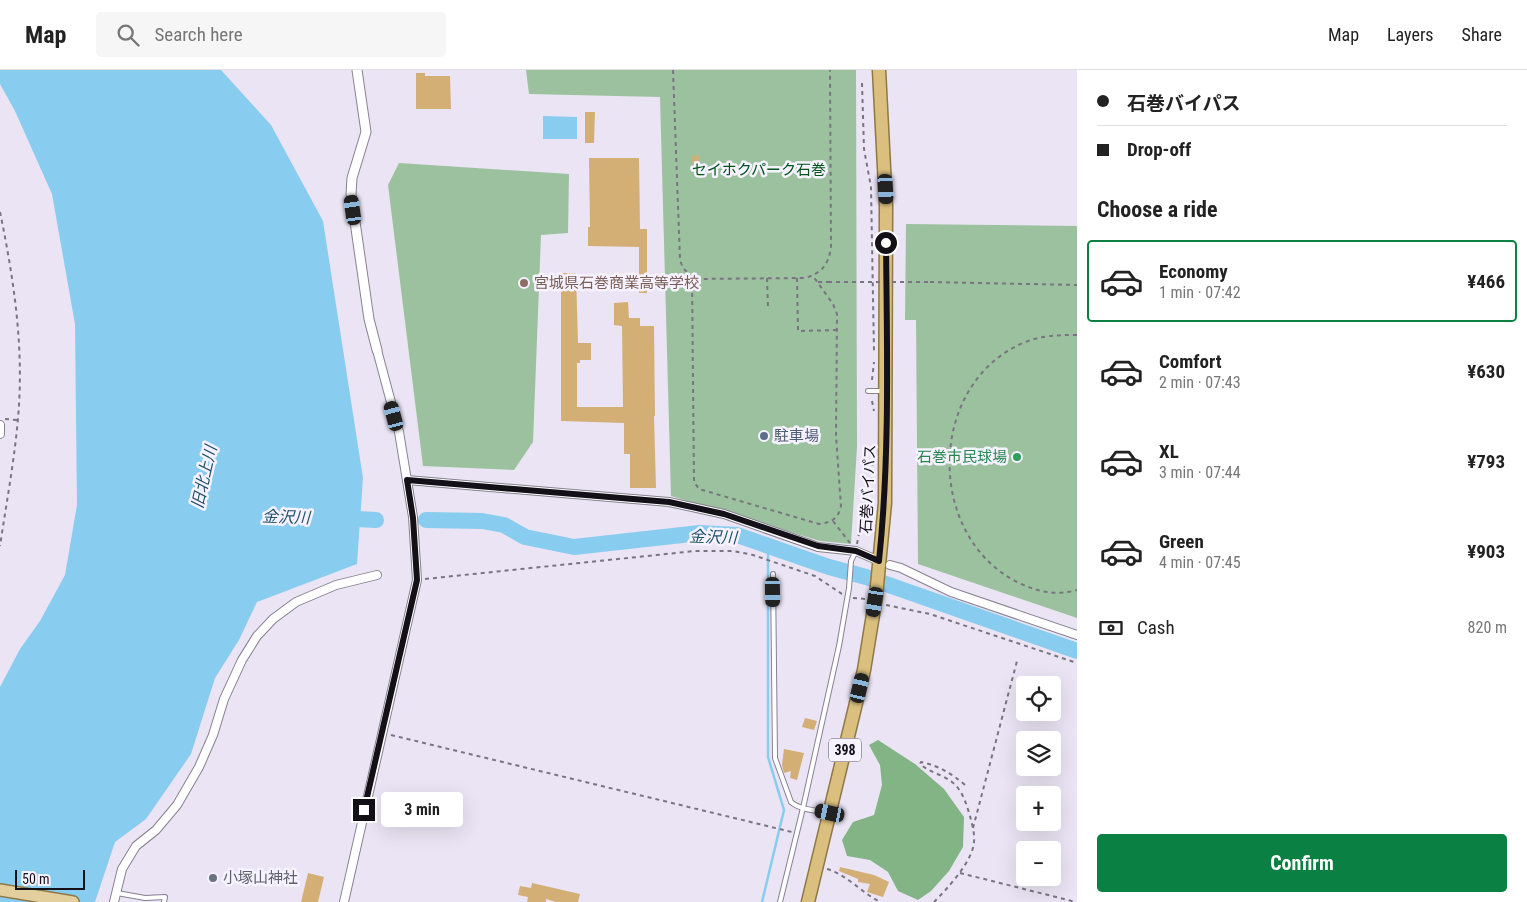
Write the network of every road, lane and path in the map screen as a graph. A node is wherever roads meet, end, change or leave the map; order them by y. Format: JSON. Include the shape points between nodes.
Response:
{"nodes":[{"id":1,"x":357,"y":70,"type":"edge"},
{"id":2,"x":673,"y":70,"type":"edge"},
{"id":3,"x":830,"y":70,"type":"edge"},
{"id":4,"x":879,"y":70,"type":"edge"},
{"id":5,"x":862,"y":83,"type":"dead end"},
{"id":6,"x":0,"y":212,"type":"edge"},
{"id":7,"x":813,"y":276,"type":"junction"},
{"id":8,"x":692,"y":277,"type":"junction"},
{"id":9,"x":767,"y":278,"type":"junction"},
{"id":10,"x":797,"y":278,"type":"junction"},
{"id":11,"x":818,"y":282,"type":"junction"},
{"id":12,"x":1077,"y":285,"type":"edge"},
{"id":13,"x":768,"y":307,"type":"dead end"},
{"id":14,"x":837,"y":330,"type":"junction"},
{"id":15,"x":1077,"y":335,"type":"edge"},
{"id":16,"x":377,"y":350,"type":"joint"},
{"id":17,"x":874,"y":352,"type":"dead end"},
{"id":18,"x":874,"y":362,"type":"dead end"},
{"id":19,"x":872,"y":380,"type":"dead end"},
{"id":20,"x":868,"y":391,"type":"dead end"},
{"id":21,"x":887,"y":391,"type":"junction"},
{"id":22,"x":872,"y":401,"type":"dead end"},
{"id":23,"x":875,"y":416,"type":"dead end"},
{"id":24,"x":0,"y":418,"type":"edge"},
{"id":25,"x":17,"y":420,"type":"junction"},
{"id":26,"x":0,"y":425,"type":"edge"},
{"id":27,"x":0,"y":434,"type":"edge"},
{"id":28,"x":874,"y":446,"type":"dead end"},
{"id":29,"x":407,"y":480,"type":"junction"},
{"id":30,"x":833,"y":521,"type":"junction"},
{"id":31,"x":0,"y":546,"type":"edge"},
{"id":32,"x":856,"y":551,"type":"junction"},
{"id":33,"x":883,"y":565,"type":"junction"},
{"id":34,"x":773,"y":574,"type":"dead end"},
{"id":35,"x":377,"y":575,"type":"dead end"},
{"id":36,"x":417,"y":578,"type":"junction"},
{"id":37,"x":1077,"y":590,"type":"edge"},
{"id":38,"x":847,"y":598,"type":"junction"},
{"id":39,"x":879,"y":601,"type":"junction"},
{"id":40,"x":1077,"y":635,"type":"edge"},
{"id":41,"x":1017,"y":661,"type":"dead end"},
{"id":42,"x":1077,"y":663,"type":"edge"},
{"id":43,"x":382,"y":733,"type":"junction"},
{"id":44,"x":964,"y":785,"type":"dead end"},
{"id":45,"x":803,"y":808,"type":"junction"},
{"id":46,"x":830,"y":813,"type":"junction"},
{"id":47,"x":973,"y":828,"type":"junction"},
{"id":48,"x":797,"y":833,"type":"junction"},
{"id":49,"x":817,"y":866,"type":"junction"},
{"id":50,"x":960,"y":873,"type":"junction"},
{"id":51,"x":0,"y":890,"type":"edge"},
{"id":52,"x":117,"y":893,"type":"junction"},
{"id":53,"x":73,"y":902,"type":"edge"},
{"id":54,"x":114,"y":902,"type":"edge"},
{"id":55,"x":164,"y":902,"type":"edge"},
{"id":56,"x":344,"y":902,"type":"edge"},
{"id":57,"x":780,"y":902,"type":"edge"},
{"id":58,"x":808,"y":902,"type":"edge"},
{"id":59,"x":880,"y":902,"type":"edge"},
{"id":60,"x":934,"y":902,"type":"edge"},
{"id":61,"x":1076,"y":902,"type":"edge"}],
"edges":[{"from":1,"to":16,"type":"street","via":[[366,132],[351,194],[369,319]]},
{"from":2,"to":8,"type":"path","via":[[680,260]]},
{"from":3,"to":7,"type":"path","via":[[831,248],[825,267]]},
{"from":4,"to":21,"type":"highway","name":"石巻バイパス","number":"398","via":[[886,206]]},
{"from":5,"to":17,"type":"path","via":[[864,149],[871,187]]},
{"from":6,"to":25,"type":"path","via":[[19,335]]},
{"from":7,"to":10,"type":"path"},
{"from":7,"to":11,"type":"path"},
{"from":8,"to":9,"type":"path"},
{"from":8,"to":30,"type":"path","via":[[696,486],[819,524]]},
{"from":9,"to":10,"type":"path"},
{"from":9,"to":13,"type":"path"},
{"from":10,"to":14,"type":"path","via":[[798,331]]},
{"from":11,"to":12,"type":"path","bridge":true},
{"from":11,"to":14,"type":"path","via":[[837,314]]},
{"from":14,"to":30,"type":"path","via":[[836,444],[841,506]]},
{"from":15,"to":37,"type":"path","via":[[1048,335],[1027,342],[1006,352],[985,370],[970,389],[957,415],[950,444],[950,483],[962,525],[992,565],[1008,578],[1047,593],[1063,594]]},
{"from":16,"to":29,"type":"street","via":[[399,432]]},
{"from":18,"to":19,"type":"path"},
{"from":20,"to":21,"type":"lane"},
{"from":21,"to":33,"type":"highway","name":"石巻バイパス","number":"398"},
{"from":22,"to":23,"type":"path"},
{"from":24,"to":25,"type":"path"},
{"from":25,"to":31,"type":"path"},
{"from":26,"to":27,"type":"street"},
{"from":28,"to":32,"type":"path","via":[[872,477]]},
{"from":29,"to":32,"type":"street","via":[[669,502],[724,514],[818,546]]},
{"from":29,"to":36,"type":"street"},
{"from":30,"to":32,"type":"path"},
{"from":32,"to":33,"type":"street"},
{"from":32,"to":38,"type":"lane","via":[[851,560]]},
{"from":33,"to":39,"type":"highway","name":"石巻バイパス","number":"398"},
{"from":33,"to":40,"type":"street","via":[[901,568],[951,592]]},
{"from":34,"to":45,"type":"lane","via":[[775,758],[790,802]]},
{"from":35,"to":52,"type":"street","via":[[304,597],[273,619],[257,636],[224,699],[199,767],[177,805],[156,830],[136,846],[122,869]]},
{"from":36,"to":38,"type":"path","via":[[428,580],[720,550],[752,555],[815,576]]},
{"from":36,"to":43,"type":"street"},
{"from":38,"to":39,"type":"path"},
{"from":38,"to":45,"type":"lane"},
{"from":39,"to":42,"type":"path","via":[[930,614]]},
{"from":39,"to":46,"type":"highway","name":"石巻バイパス","number":"398"},
{"from":41,"to":47,"type":"path"},
{"from":43,"to":48,"type":"path"},
{"from":43,"to":56,"type":"street"},
{"from":44,"to":47,"type":"path","via":[[951,773],[920,762],[927,771],[958,787]]},
{"from":45,"to":46,"type":"lane"},
{"from":45,"to":48,"type":"lane"},
{"from":46,"to":49,"type":"highway","name":"石巻バイパス","number":"398"},
{"from":47,"to":50,"type":"path","via":[[973,848]]},
{"from":48,"to":57,"type":"lane"},
{"from":49,"to":58,"type":"highway","name":"石巻バイパス","number":"398"},
{"from":49,"to":59,"type":"path","via":[[840,875]]},
{"from":50,"to":60,"type":"path"},
{"from":50,"to":61,"type":"path"},
{"from":51,"to":53,"type":"main road"},
{"from":52,"to":54,"type":"street"},
{"from":52,"to":55,"type":"lane","via":[[145,898],[165,897]]}]}
